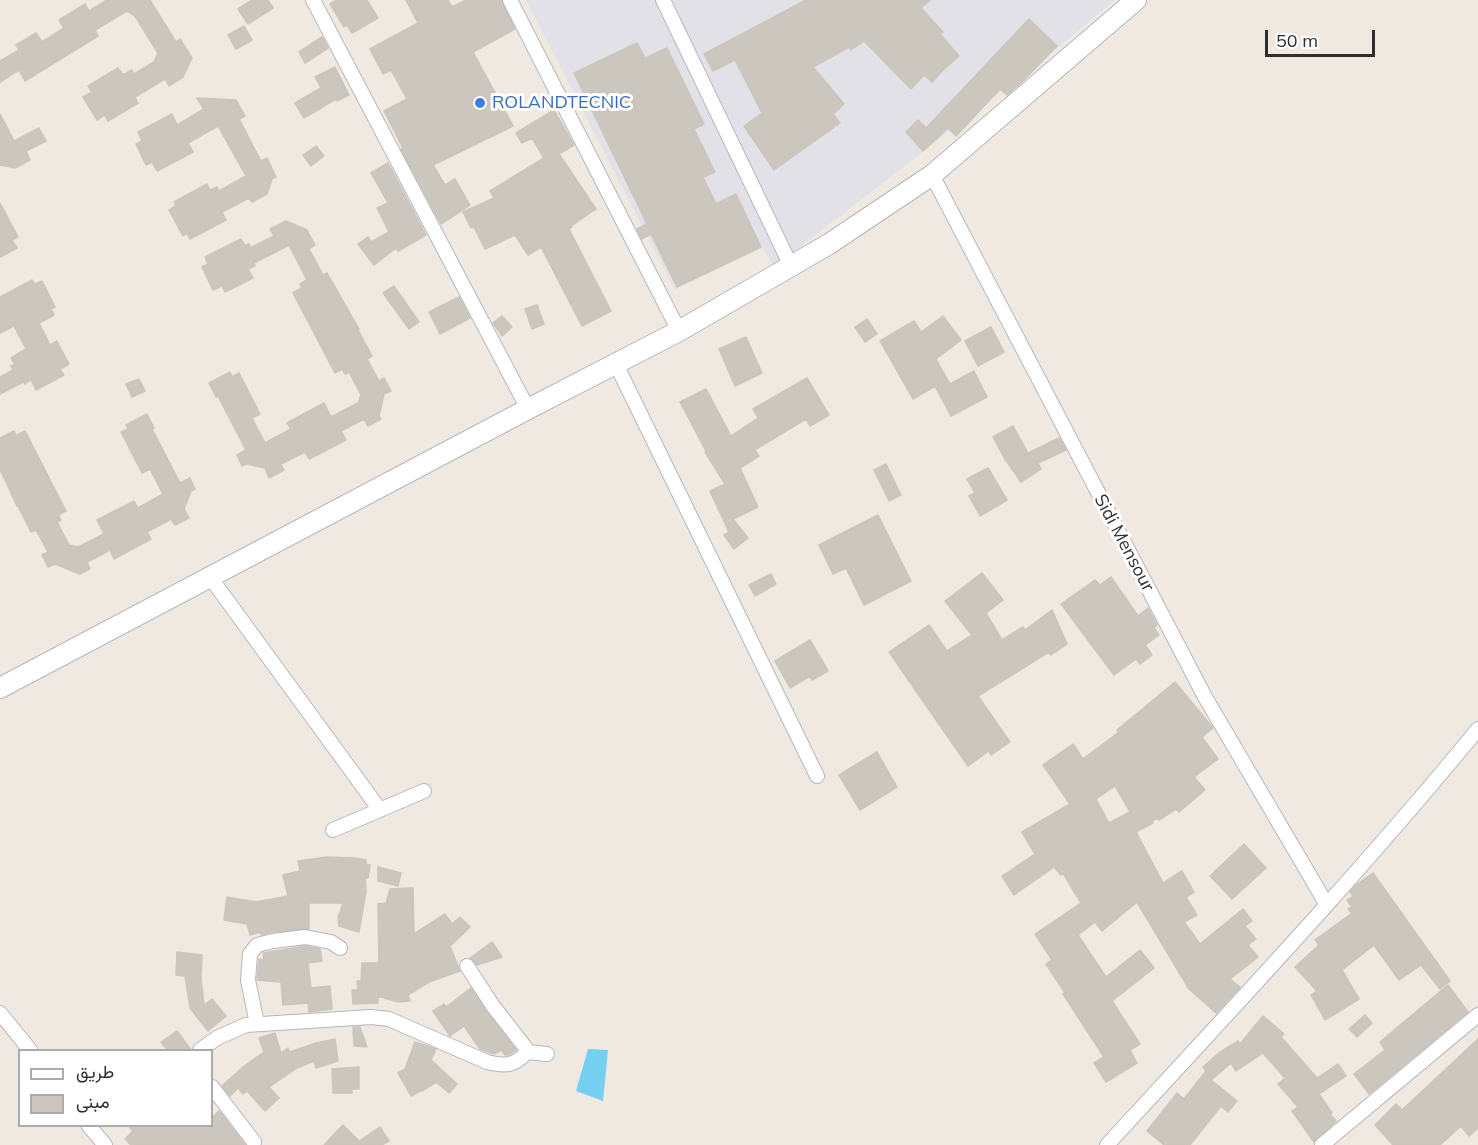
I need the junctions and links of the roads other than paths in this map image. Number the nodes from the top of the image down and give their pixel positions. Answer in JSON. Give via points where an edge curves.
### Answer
{"nodes":[{"id":1,"x":313,"y":0,"type":"edge"},
{"id":2,"x":510,"y":0,"type":"edge"},
{"id":3,"x":663,"y":0,"type":"edge"},
{"id":4,"x":1136,"y":0,"type":"edge"},
{"id":5,"x":932,"y":175,"type":"junction"},
{"id":6,"x":791,"y":266,"type":"junction"},
{"id":7,"x":679,"y":331,"type":"junction"},
{"id":8,"x":616,"y":364,"type":"junction"},
{"id":9,"x":528,"y":410,"type":"junction"},
{"id":10,"x":210,"y":577,"type":"junction"},
{"id":11,"x":0,"y":688,"type":"edge"},
{"id":12,"x":1478,"y":729,"type":"edge"},
{"id":13,"x":817,"y":776,"type":"dead end"},
{"id":14,"x":424,"y":791,"type":"dead end"},
{"id":15,"x":380,"y":810,"type":"junction"},
{"id":16,"x":333,"y":830,"type":"dead end"},
{"id":17,"x":1326,"y":905,"type":"junction"},
{"id":18,"x":340,"y":948,"type":"dead end"},
{"id":19,"x":467,"y":966,"type":"dead end"},
{"id":20,"x":0,"y":1013,"type":"edge"},
{"id":21,"x":1478,"y":1015,"type":"edge"},
{"id":22,"x":257,"y":1024,"type":"junction"},
{"id":23,"x":29,"y":1049,"type":"edge"},
{"id":24,"x":201,"y":1049,"type":"edge"},
{"id":25,"x":527,"y":1052,"type":"junction"},
{"id":26,"x":547,"y":1054,"type":"dead end"},
{"id":27,"x":213,"y":1088,"type":"edge"},
{"id":28,"x":254,"y":1142,"type":"dead end"},
{"id":29,"x":1107,"y":1145,"type":"edge"},
{"id":30,"x":1322,"y":1145,"type":"edge"}],
"edges":[{"from":1,"to":9,"type":"street"},
{"from":2,"to":7,"type":"street"},
{"from":3,"to":6,"type":"street"},
{"from":4,"to":5,"type":"main road"},
{"from":5,"to":6,"type":"main road"},
{"from":5,"to":17,"type":"street","name":"Sidi Mensour","via":[[1205,697]]},
{"from":6,"to":7,"type":"main road"},
{"from":7,"to":8,"type":"main road"},
{"from":8,"to":9,"type":"main road"},
{"from":8,"to":13,"type":"street"},
{"from":9,"to":10,"type":"main road"},
{"from":10,"to":11,"type":"main road"},
{"from":10,"to":15,"type":"street"},
{"from":12,"to":17,"type":"street"},
{"from":14,"to":15,"type":"street"},
{"from":15,"to":16,"type":"street"},
{"from":17,"to":29,"type":"street"},
{"from":18,"to":22,"type":"street","via":[[331,942],[305,937],[256,945],[250,954],[248,980]]},
{"from":19,"to":25,"type":"street"},
{"from":20,"to":23,"type":"street"},
{"from":21,"to":30,"type":"street"},
{"from":22,"to":24,"type":"street","via":[[217,1038]]},
{"from":22,"to":25,"type":"street","via":[[371,1017],[389,1019],[500,1065],[509,1065]]},
{"from":25,"to":26,"type":"street"},
{"from":27,"to":28,"type":"street"}]}
